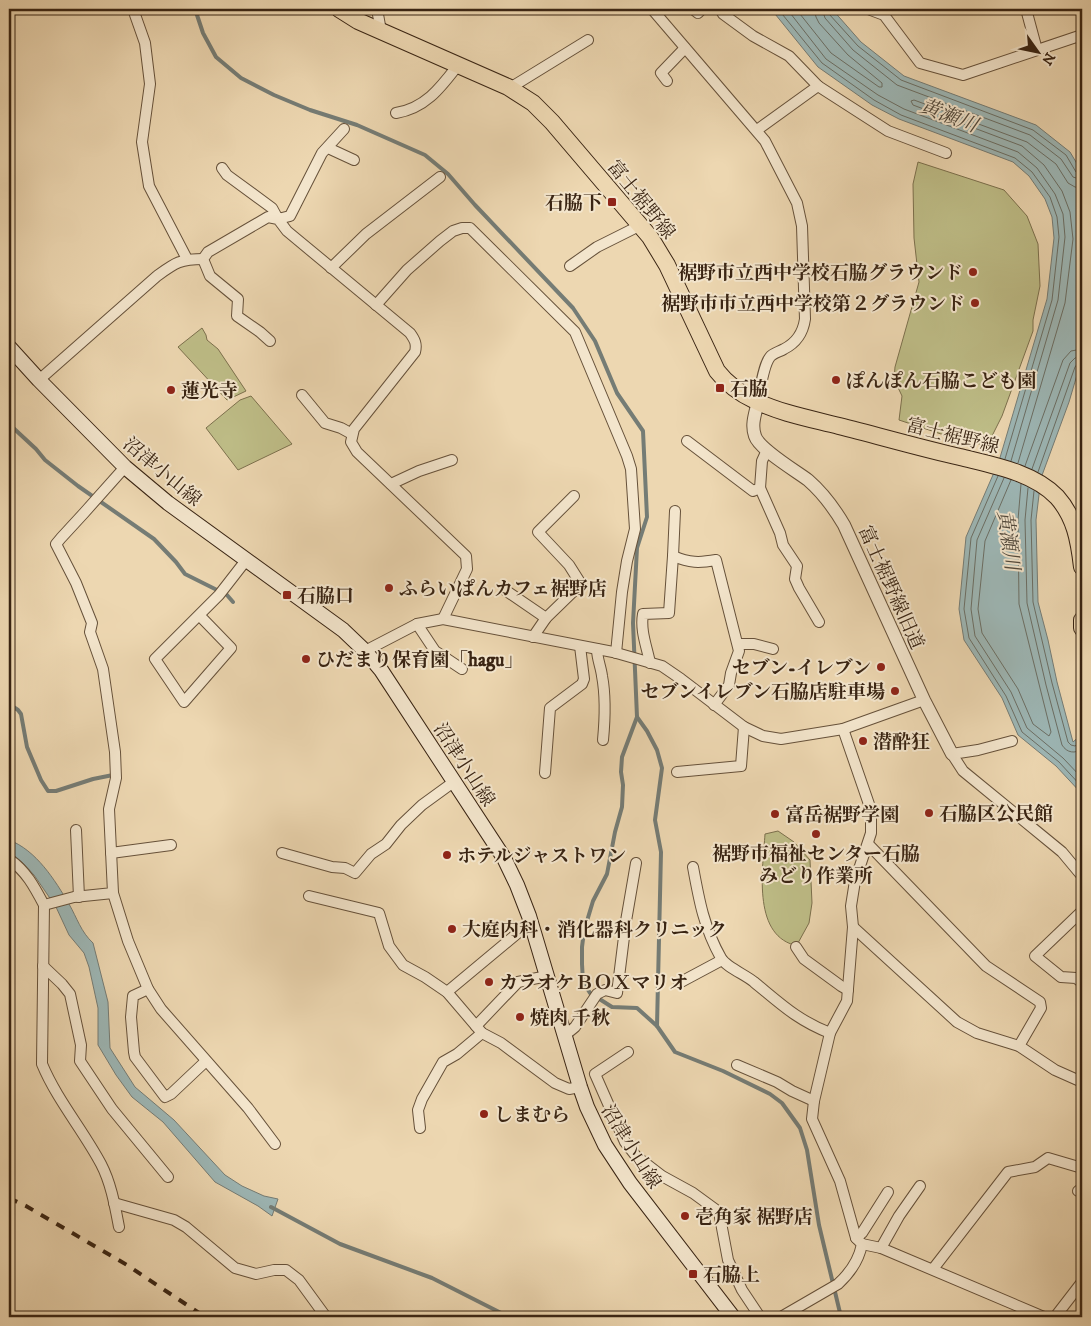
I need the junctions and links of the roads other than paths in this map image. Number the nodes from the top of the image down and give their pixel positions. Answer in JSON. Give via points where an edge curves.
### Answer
{"nodes":[{"id":1,"x":133,"y":9,"type":"edge"},
{"id":2,"x":339,"y":9,"type":"edge"},
{"id":3,"x":377,"y":9,"type":"edge"},
{"id":4,"x":652,"y":9,"type":"edge"},
{"id":5,"x":693,"y":9,"type":"edge"},
{"id":6,"x":702,"y":9,"type":"edge"},
{"id":7,"x":720,"y":9,"type":"edge"},
{"id":8,"x":868,"y":9,"type":"edge"},
{"id":9,"x":1026,"y":9,"type":"edge"},
{"id":10,"x":382,"y":31,"type":"junction"},
{"id":11,"x":1082,"y":35,"type":"edge"},
{"id":12,"x":588,"y":40,"type":"dead end"},
{"id":13,"x":685,"y":48,"type":"junction"},
{"id":14,"x":1037,"y":50,"type":"junction"},
{"id":15,"x":458,"y":65,"type":"junction"},
{"id":16,"x":667,"y":81,"type":"dead end"},
{"id":17,"x":818,"y":86,"type":"junction"},
{"id":18,"x":510,"y":88,"type":"junction"},
{"id":19,"x":396,"y":112,"type":"dead end"},
{"id":20,"x":344,"y":129,"type":"dead end"},
{"id":21,"x":757,"y":130,"type":"junction"},
{"id":22,"x":328,"y":148,"type":"junction"},
{"id":23,"x":946,"y":153,"type":"dead end"},
{"id":24,"x":354,"y":160,"type":"dead end"},
{"id":25,"x":222,"y":168,"type":"dead end"},
{"id":26,"x":440,"y":177,"type":"dead end"},
{"id":27,"x":278,"y":219,"type":"junction"},
{"id":28,"x":640,"y":225,"type":"junction"},
{"id":29,"x":187,"y":259,"type":"junction"},
{"id":30,"x":203,"y":259,"type":"junction"},
{"id":31,"x":570,"y":266,"type":"dead end"},
{"id":32,"x":331,"y":268,"type":"junction"},
{"id":33,"x":376,"y":305,"type":"junction"},
{"id":34,"x":270,"y":341,"type":"dead end"},
{"id":35,"x":9,"y":347,"type":"edge"},
{"id":36,"x":39,"y":380,"type":"junction"},
{"id":37,"x":302,"y":395,"type":"dead end"},
{"id":38,"x":758,"y":402,"type":"junction"},
{"id":39,"x":352,"y":434,"type":"junction"},
{"id":40,"x":687,"y":441,"type":"dead end"},
{"id":41,"x":767,"y":450,"type":"junction"},
{"id":42,"x":452,"y":460,"type":"dead end"},
{"id":43,"x":125,"y":467,"type":"junction"},
{"id":44,"x":391,"y":484,"type":"junction"},
{"id":45,"x":760,"y":488,"type":"junction"},
{"id":46,"x":574,"y":496,"type":"dead end"},
{"id":47,"x":675,"y":512,"type":"dead end"},
{"id":48,"x":674,"y":556,"type":"junction"},
{"id":49,"x":247,"y":559,"type":"junction"},
{"id":50,"x":1082,"y":567,"type":"edge"},
{"id":51,"x":505,"y":590,"type":"dead end"},
{"id":52,"x":200,"y":616,"type":"junction"},
{"id":53,"x":546,"y":618,"type":"junction"},
{"id":54,"x":443,"y":619,"type":"junction"},
{"id":55,"x":1082,"y":620,"type":"edge"},
{"id":56,"x":819,"y":622,"type":"dead end"},
{"id":57,"x":417,"y":624,"type":"junction"},
{"id":58,"x":1082,"y":628,"type":"edge"},
{"id":59,"x":533,"y":637,"type":"junction"},
{"id":60,"x":738,"y":644,"type":"junction"},
{"id":61,"x":580,"y":646,"type":"junction"},
{"id":62,"x":597,"y":649,"type":"junction"},
{"id":63,"x":773,"y":649,"type":"dead end"},
{"id":64,"x":365,"y":651,"type":"junction"},
{"id":65,"x":616,"y":653,"type":"junction"},
{"id":66,"x":647,"y":662,"type":"junction"},
{"id":67,"x":462,"y":669,"type":"dead end"},
{"id":68,"x":924,"y":700,"type":"junction"},
{"id":69,"x":714,"y":705,"type":"junction"},
{"id":70,"x":744,"y":727,"type":"junction"},
{"id":71,"x":843,"y":729,"type":"junction"},
{"id":72,"x":603,"y":740,"type":"dead end"},
{"id":73,"x":1012,"y":741,"type":"dead end"},
{"id":74,"x":952,"y":754,"type":"junction"},
{"id":75,"x":677,"y":772,"type":"dead end"},
{"id":76,"x":545,"y":773,"type":"dead end"},
{"id":77,"x":455,"y":781,"type":"junction"},
{"id":78,"x":76,"y":830,"type":"dead end"},
{"id":79,"x":868,"y":844,"type":"junction"},
{"id":80,"x":171,"y":845,"type":"dead end"},
{"id":81,"x":111,"y":852,"type":"junction"},
{"id":82,"x":282,"y":853,"type":"dead end"},
{"id":83,"x":9,"y":858,"type":"edge"},
{"id":84,"x":636,"y":863,"type":"dead end"},
{"id":85,"x":693,"y":867,"type":"dead end"},
{"id":86,"x":1082,"y":876,"type":"edge"},
{"id":87,"x":113,"y":892,"type":"junction"},
{"id":88,"x":309,"y":896,"type":"dead end"},
{"id":89,"x":77,"y":897,"type":"junction"},
{"id":90,"x":44,"y":905,"type":"junction"},
{"id":91,"x":1082,"y":911,"type":"edge"},
{"id":92,"x":531,"y":922,"type":"junction"},
{"id":93,"x":853,"y":926,"type":"junction"},
{"id":94,"x":796,"y":947,"type":"dead end"},
{"id":95,"x":722,"y":960,"type":"junction"},
{"id":96,"x":43,"y":966,"type":"junction"},
{"id":97,"x":547,"y":976,"type":"junction"},
{"id":98,"x":679,"y":983,"type":"dead end"},
{"id":99,"x":1082,"y":983,"type":"edge"},
{"id":100,"x":148,"y":988,"type":"junction"},
{"id":101,"x":848,"y":990,"type":"junction"},
{"id":102,"x":447,"y":992,"type":"junction"},
{"id":103,"x":479,"y":1029,"type":"junction"},
{"id":104,"x":830,"y":1033,"type":"junction"},
{"id":105,"x":564,"y":1036,"type":"junction"},
{"id":106,"x":1019,"y":1046,"type":"junction"},
{"id":107,"x":628,"y":1052,"type":"dead end"},
{"id":108,"x":206,"y":1061,"type":"junction"},
{"id":109,"x":737,"y":1065,"type":"dead end"},
{"id":110,"x":1082,"y":1082,"type":"edge"},
{"id":111,"x":580,"y":1087,"type":"junction"},
{"id":112,"x":814,"y":1101,"type":"junction"},
{"id":113,"x":420,"y":1128,"type":"dead end"},
{"id":114,"x":275,"y":1144,"type":"dead end"},
{"id":115,"x":1082,"y":1168,"type":"edge"},
{"id":116,"x":168,"y":1177,"type":"dead end"},
{"id":117,"x":920,"y":1186,"type":"dead end"},
{"id":118,"x":888,"y":1192,"type":"dead end"},
{"id":119,"x":114,"y":1203,"type":"junction"},
{"id":120,"x":119,"y":1227,"type":"dead end"},
{"id":121,"x":859,"y":1241,"type":"junction"},
{"id":122,"x":881,"y":1248,"type":"junction"},
{"id":123,"x":933,"y":1269,"type":"junction"},
{"id":124,"x":1082,"y":1282,"type":"edge"},
{"id":125,"x":326,"y":1317,"type":"edge"},
{"id":126,"x":733,"y":1317,"type":"edge"},
{"id":127,"x":760,"y":1317,"type":"edge"},
{"id":128,"x":781,"y":1317,"type":"edge"},
{"id":129,"x":1044,"y":1317,"type":"edge"},
{"id":130,"x":1055,"y":1317,"type":"edge"}],
"edges":[{"from":1,"to":29,"type":"street","via":[[145,43],[150,84],[142,142],[149,186]]},
{"from":2,"to":10,"type":"main road","name":"富士裾野線"},
{"from":3,"to":10,"type":"street"},
{"from":4,"to":13,"type":"street"},
{"from":5,"to":6,"type":"street","via":[[698,13]]},
{"from":7,"to":17,"type":"street","via":[[753,36],[789,56]]},
{"from":8,"to":14,"type":"street","via":[[884,15],[920,63],[963,76]]},
{"from":9,"to":14,"type":"street"},
{"from":10,"to":15,"type":"main road","name":"富士裾野線"},
{"from":11,"to":14,"type":"street"},
{"from":12,"to":18,"type":"street"},
{"from":13,"to":16,"type":"street","via":[[660,74]]},
{"from":13,"to":21,"type":"street"},
{"from":15,"to":18,"type":"main road","name":"富士裾野線"},
{"from":15,"to":19,"type":"street","via":[[417,107]]},
{"from":17,"to":21,"type":"street"},
{"from":17,"to":23,"type":"street","via":[[888,131]]},
{"from":18,"to":28,"type":"main road","name":"富士裾野線","via":[[552,122]]},
{"from":20,"to":22,"type":"street"},
{"from":21,"to":38,"type":"street","via":[[797,203],[802,226],[805,319],[800,335],[767,362]]},
{"from":22,"to":24,"type":"street"},
{"from":22,"to":27,"type":"street","via":[[322,153],[290,216]]},
{"from":25,"to":27,"type":"street","via":[[272,208]]},
{"from":26,"to":32,"type":"street","via":[[366,234]]},
{"from":27,"to":30,"type":"street","via":[[268,217],[208,252]]},
{"from":27,"to":32,"type":"street","via":[[287,231]]},
{"from":28,"to":31,"type":"street","via":[[597,247]]},
{"from":28,"to":38,"type":"main road","name":"富士裾野線","via":[[667,265],[717,371],[742,394]]},
{"from":29,"to":30,"type":"street"},
{"from":29,"to":36,"type":"street","via":[[157,276]]},
{"from":30,"to":34,"type":"street","via":[[210,276],[238,299],[237,316]]},
{"from":32,"to":33,"type":"street"},
{"from":33,"to":39,"type":"street","via":[[415,339],[415,352]]},
{"from":33,"to":65,"type":"street","via":[[407,270],[440,241],[453,231],[470,228],[575,332],[631,469],[635,529],[624,576]]},
{"from":35,"to":36,"type":"main road","name":"沼津小山線"},
{"from":36,"to":43,"type":"main road","name":"沼津小山線"},
{"from":37,"to":39,"type":"street","via":[[326,423]]},
{"from":38,"to":41,"type":"street","name":"富士裾野線旧道","via":[[752,426],[755,439]]},
{"from":38,"to":50,"type":"main road","name":"富士裾野線","via":[[803,417],[985,463],[1041,484],[1072,518]]},
{"from":39,"to":44,"type":"street","via":[[351,442],[357,452]]},
{"from":40,"to":45,"type":"street","via":[[753,490]]},
{"from":41,"to":45,"type":"street","via":[[762,461]]},
{"from":41,"to":68,"type":"street","name":"富士裾野線旧道","via":[[808,481],[835,510]]},
{"from":42,"to":44,"type":"street"},
{"from":43,"to":49,"type":"main road","name":"沼津小山線","via":[[168,503]]},
{"from":43,"to":81,"type":"street","via":[[56,544],[92,623],[90,632],[103,669],[115,752],[116,778],[109,809]]},
{"from":44,"to":54,"type":"street","via":[[466,556],[467,569]]},
{"from":45,"to":56,"type":"street","via":[[783,545],[797,566],[798,588]]},
{"from":46,"to":53,"type":"street","via":[[538,532],[569,565],[581,584]]},
{"from":47,"to":48,"type":"street"},
{"from":48,"to":60,"type":"street","via":[[700,563],[716,560]]},
{"from":48,"to":66,"type":"street","via":[[669,613],[643,614]]},
{"from":49,"to":52,"type":"street"},
{"from":49,"to":64,"type":"main road","name":"沼津小山線"},
{"from":51,"to":53,"type":"street"},
{"from":52,"to":52,"type":"street","via":[[155,659],[184,702],[231,648]]},
{"from":53,"to":59,"type":"street"},
{"from":54,"to":57,"type":"street"},
{"from":54,"to":59,"type":"street"},
{"from":55,"to":58,"type":"main road"},
{"from":57,"to":64,"type":"street"},
{"from":57,"to":67,"type":"street","via":[[435,651]]},
{"from":59,"to":61,"type":"street"},
{"from":60,"to":63,"type":"street"},
{"from":60,"to":69,"type":"street","via":[[729,685]]},
{"from":61,"to":62,"type":"street"},
{"from":61,"to":76,"type":"street","via":[[582,684],[550,708]]},
{"from":62,"to":65,"type":"street"},
{"from":62,"to":72,"type":"street","via":[[605,715]]},
{"from":64,"to":77,"type":"main road","name":"沼津小山線"},
{"from":65,"to":66,"type":"street"},
{"from":66,"to":69,"type":"street","via":[[662,666]]},
{"from":68,"to":71,"type":"street"},
{"from":68,"to":74,"type":"street","name":"富士裾野線旧道"},
{"from":69,"to":70,"type":"street"},
{"from":70,"to":71,"type":"street","via":[[763,736],[781,739]]},
{"from":70,"to":75,"type":"street","via":[[741,766]]},
{"from":71,"to":79,"type":"street","via":[[871,810]]},
{"from":73,"to":74,"type":"street"},
{"from":74,"to":86,"type":"street","via":[[963,771],[1062,852]]},
{"from":77,"to":82,"type":"street","via":[[422,805],[355,873]]},
{"from":77,"to":92,"type":"main road","name":"沼津小山線","via":[[504,858]]},
{"from":78,"to":89,"type":"street"},
{"from":79,"to":93,"type":"street","via":[[855,881],[851,906]]},
{"from":79,"to":106,"type":"street","via":[[986,966],[1040,1002],[1041,1008]]},
{"from":80,"to":81,"type":"street"},
{"from":81,"to":87,"type":"street"},
{"from":83,"to":90,"type":"street","via":[[32,881]]},
{"from":84,"to":105,"type":"street","via":[[617,993],[605,990],[594,998],[575,1027]]},
{"from":85,"to":95,"type":"street","via":[[702,915]]},
{"from":87,"to":89,"type":"street"},
{"from":87,"to":100,"type":"street","via":[[128,941]]},
{"from":88,"to":102,"type":"street","via":[[379,913],[389,946],[403,965]]},
{"from":89,"to":90,"type":"street"},
{"from":90,"to":96,"type":"street"},
{"from":91,"to":99,"type":"street","via":[[1035,956],[1061,977],[1076,978]]},
{"from":92,"to":97,"type":"main road","name":"沼津小山線"},
{"from":92,"to":102,"type":"street"},
{"from":93,"to":101,"type":"street"},
{"from":93,"to":106,"type":"street","via":[[957,1022],[977,1033]]},
{"from":94,"to":101,"type":"street","via":[[804,959]]},
{"from":95,"to":98,"type":"street"},
{"from":95,"to":104,"type":"street","via":[[810,1025]]},
{"from":96,"to":116,"type":"street","via":[[70,994],[81,1045],[80,1061],[112,1109]]},
{"from":96,"to":119,"type":"street","via":[[42,1064],[51,1086],[102,1166]]},
{"from":97,"to":103,"type":"street","via":[[518,982]]},
{"from":97,"to":105,"type":"main road","name":"沼津小山線"},
{"from":100,"to":108,"type":"street","via":[[161,1009]]},
{"from":100,"to":108,"type":"street","via":[[133,996],[134,1052],[165,1097]]},
{"from":101,"to":104,"type":"street"},
{"from":102,"to":103,"type":"street"},
{"from":103,"to":111,"type":"street","via":[[555,1083],[568,1089]]},
{"from":103,"to":113,"type":"street","via":[[457,1054],[443,1062],[422,1098],[418,1110]]},
{"from":104,"to":112,"type":"street"},
{"from":105,"to":111,"type":"main road","name":"沼津小山線"},
{"from":106,"to":110,"type":"street","via":[[1055,1070]]},
{"from":107,"to":127,"type":"street","via":[[595,1074],[625,1142],[636,1156],[662,1176],[719,1212],[728,1260]]},
{"from":108,"to":114,"type":"street"},
{"from":109,"to":112,"type":"street"},
{"from":111,"to":126,"type":"main road","name":"沼津小山線","via":[[595,1125],[618,1165]]},
{"from":112,"to":121,"type":"street","via":[[812,1119],[840,1181]]},
{"from":115,"to":123,"type":"street","via":[[1048,1158],[1035,1167],[1008,1172]]},
{"from":117,"to":122,"type":"street"},
{"from":118,"to":121,"type":"street"},
{"from":119,"to":120,"type":"street"},
{"from":119,"to":125,"type":"street","via":[[174,1220],[234,1268],[256,1274],[286,1270],[299,1280]]},
{"from":121,"to":122,"type":"street"},
{"from":121,"to":128,"type":"street","via":[[860,1253],[846,1277]]},
{"from":122,"to":123,"type":"street"},
{"from":123,"to":129,"type":"street"},
{"from":124,"to":130,"type":"street"}]}
